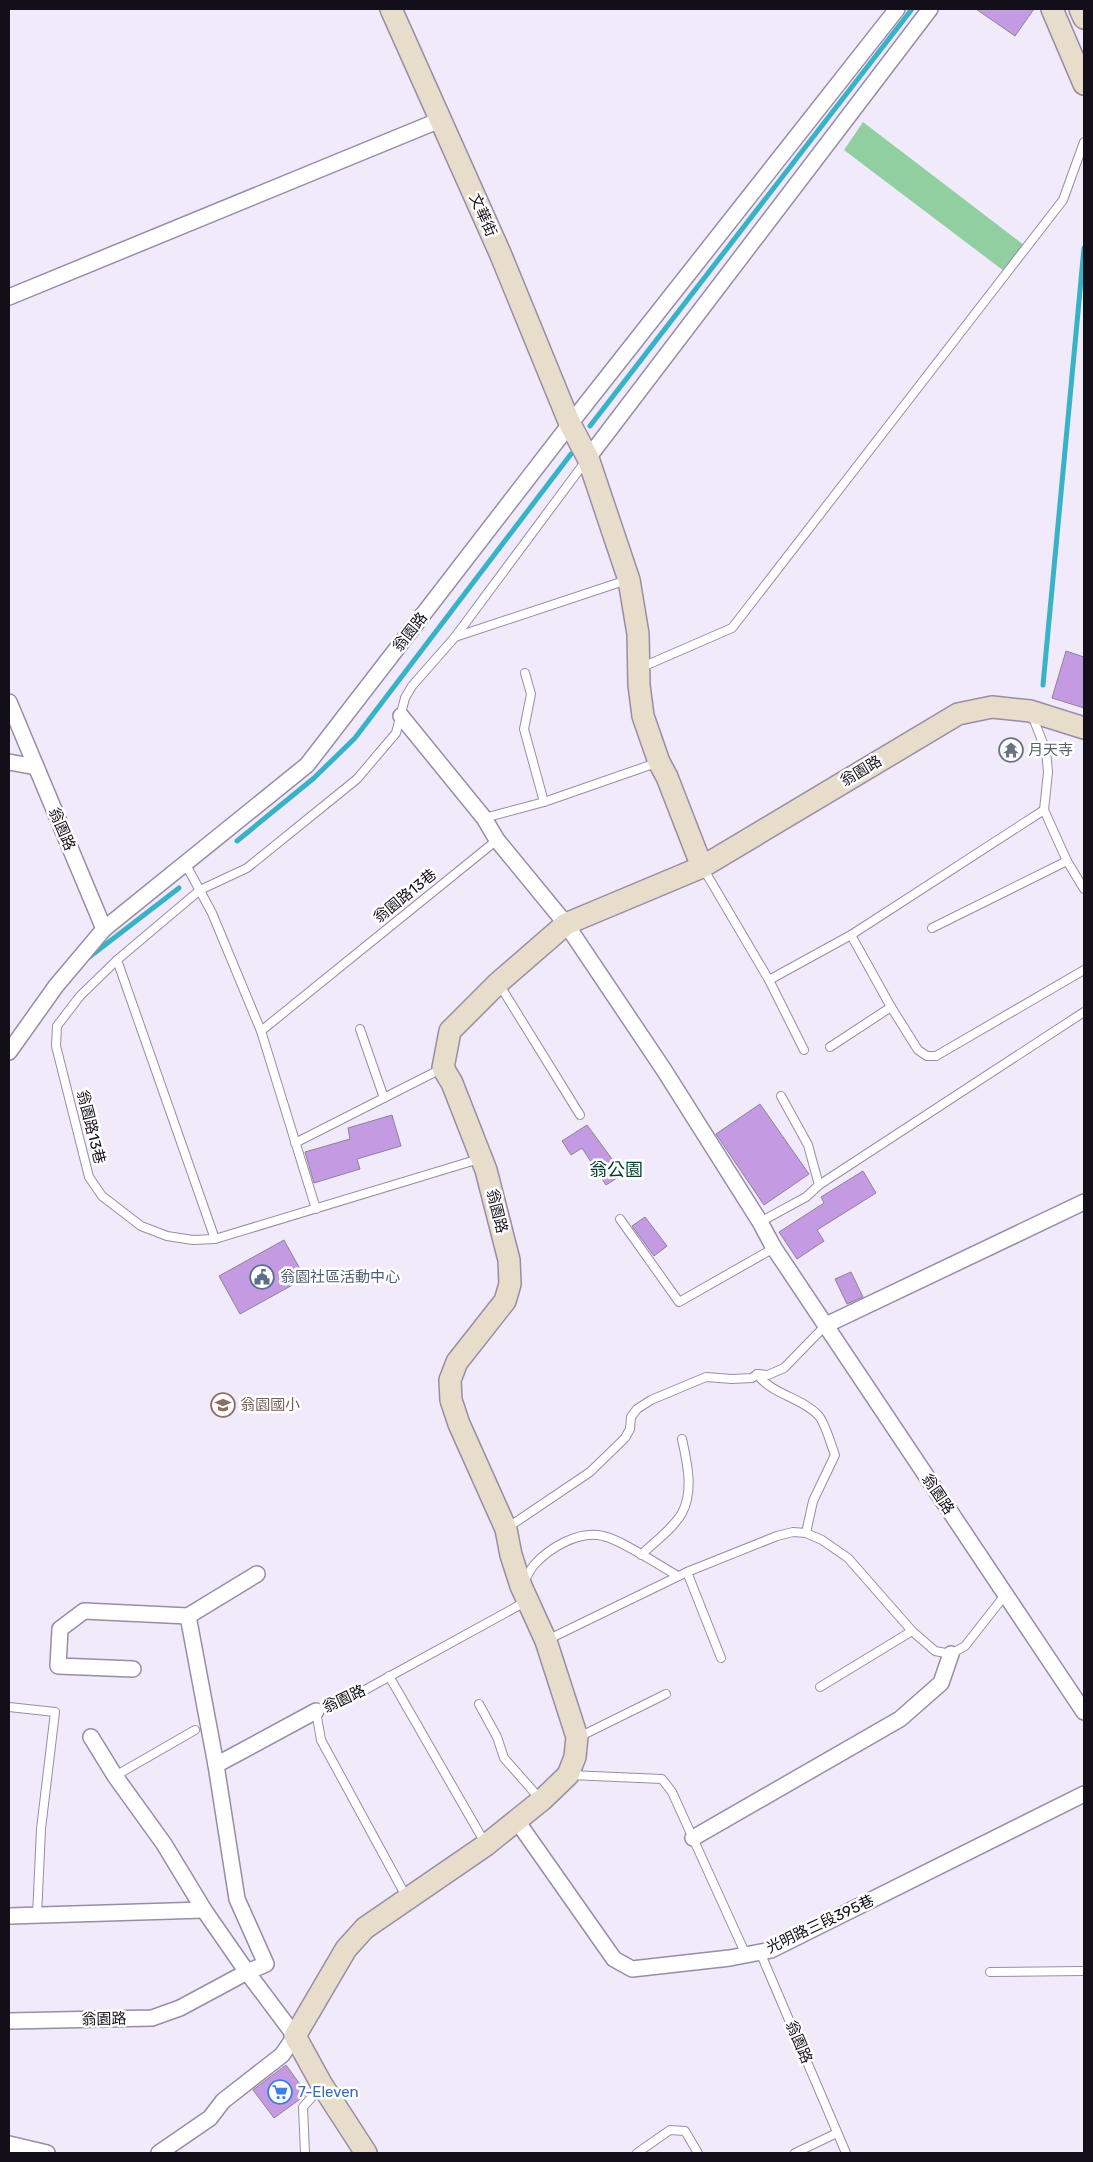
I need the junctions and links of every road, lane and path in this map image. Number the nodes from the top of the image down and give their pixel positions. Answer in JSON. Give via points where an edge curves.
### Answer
{"nodes":[{"id":1,"x":390,"y":9,"type":"edge"},
{"id":2,"x":897,"y":9,"type":"edge"},
{"id":3,"x":930,"y":9,"type":"edge"},
{"id":4,"x":1052,"y":9,"type":"edge"},
{"id":5,"x":1080,"y":9,"type":"edge"},
{"id":6,"x":1084,"y":18,"type":"edge"},
{"id":7,"x":1084,"y":84,"type":"edge"},
{"id":8,"x":440,"y":120,"type":"junction"},
{"id":9,"x":1084,"y":142,"type":"edge"},
{"id":10,"x":9,"y":297,"type":"edge"},
{"id":11,"x":570,"y":424,"type":"junction"},
{"id":12,"x":588,"y":458,"type":"junction"},
{"id":13,"x":629,"y":580,"type":"junction"},
{"id":14,"x":455,"y":637,"type":"junction"},
{"id":15,"x":638,"y":669,"type":"junction"},
{"id":16,"x":525,"y":673,"type":"dead end"},
{"id":17,"x":9,"y":702,"type":"edge"},
{"id":18,"x":1030,"y":711,"type":"junction"},
{"id":19,"x":401,"y":716,"type":"junction"},
{"id":20,"x":1084,"y":728,"type":"edge"},
{"id":21,"x":9,"y":762,"type":"edge"},
{"id":22,"x":659,"y":762,"type":"junction"},
{"id":23,"x":36,"y":767,"type":"junction"},
{"id":24,"x":544,"y":802,"type":"junction"},
{"id":25,"x":1044,"y":810,"type":"junction"},
{"id":26,"x":484,"y":818,"type":"junction"},
{"id":27,"x":497,"y":840,"type":"junction"},
{"id":28,"x":1067,"y":861,"type":"junction"},
{"id":29,"x":185,"y":863,"type":"junction"},
{"id":30,"x":702,"y":867,"type":"junction"},
{"id":31,"x":1084,"y":889,"type":"edge"},
{"id":32,"x":200,"y":890,"type":"junction"},
{"id":33,"x":566,"y":924,"type":"junction"},
{"id":34,"x":932,"y":928,"type":"dead end"},
{"id":35,"x":104,"y":929,"type":"junction"},
{"id":36,"x":851,"y":935,"type":"junction"},
{"id":37,"x":117,"y":960,"type":"junction"},
{"id":38,"x":1084,"y":970,"type":"edge"},
{"id":39,"x":769,"y":980,"type":"junction"},
{"id":40,"x":498,"y":983,"type":"junction"},
{"id":41,"x":891,"y":1007,"type":"junction"},
{"id":42,"x":1084,"y":1012,"type":"edge"},
{"id":43,"x":360,"y":1029,"type":"dead end"},
{"id":44,"x":261,"y":1031,"type":"junction"},
{"id":45,"x":830,"y":1048,"type":"dead end"},
{"id":46,"x":804,"y":1050,"type":"dead end"},
{"id":47,"x":9,"y":1052,"type":"edge"},
{"id":48,"x":443,"y":1068,"type":"junction"},
{"id":49,"x":781,"y":1096,"type":"dead end"},
{"id":50,"x":384,"y":1098,"type":"junction"},
{"id":51,"x":580,"y":1115,"type":"dead end"},
{"id":52,"x":295,"y":1143,"type":"junction"},
{"id":53,"x":481,"y":1158,"type":"junction"},
{"id":54,"x":819,"y":1185,"type":"junction"},
{"id":55,"x":1084,"y":1202,"type":"edge"},
{"id":56,"x":316,"y":1209,"type":"junction"},
{"id":57,"x":620,"y":1219,"type":"dead end"},
{"id":58,"x":760,"y":1222,"type":"junction"},
{"id":59,"x":215,"y":1239,"type":"junction"},
{"id":60,"x":774,"y":1248,"type":"junction"},
{"id":61,"x":826,"y":1325,"type":"junction"},
{"id":62,"x":757,"y":1374,"type":"junction"},
{"id":63,"x":682,"y":1439,"type":"dead end"},
{"id":64,"x":506,"y":1529,"type":"junction"},
{"id":65,"x":806,"y":1533,"type":"junction"},
{"id":66,"x":641,"y":1555,"type":"junction"},
{"id":67,"x":687,"y":1572,"type":"junction"},
{"id":68,"x":257,"y":1574,"type":"dead end"},
{"id":69,"x":678,"y":1576,"type":"junction"},
{"id":70,"x":525,"y":1593,"type":"junction"},
{"id":71,"x":1005,"y":1596,"type":"junction"},
{"id":72,"x":188,"y":1616,"type":"junction"},
{"id":73,"x":912,"y":1630,"type":"junction"},
{"id":74,"x":546,"y":1641,"type":"junction"},
{"id":75,"x":951,"y":1654,"type":"junction"},
{"id":76,"x":720,"y":1658,"type":"dead end"},
{"id":77,"x":133,"y":1669,"type":"dead end"},
{"id":78,"x":389,"y":1676,"type":"junction"},
{"id":79,"x":820,"y":1687,"type":"dead end"},
{"id":80,"x":666,"y":1694,"type":"dead end"},
{"id":81,"x":479,"y":1704,"type":"dead end"},
{"id":82,"x":9,"y":1707,"type":"edge"},
{"id":83,"x":316,"y":1711,"type":"junction"},
{"id":84,"x":1084,"y":1712,"type":"edge"},
{"id":85,"x":195,"y":1730,"type":"dead end"},
{"id":86,"x":92,"y":1737,"type":"dead end"},
{"id":87,"x":577,"y":1738,"type":"junction"},
{"id":88,"x":216,"y":1765,"type":"junction"},
{"id":89,"x":568,"y":1775,"type":"junction"},
{"id":90,"x":115,"y":1776,"type":"junction"},
{"id":91,"x":1084,"y":1794,"type":"edge"},
{"id":92,"x":542,"y":1800,"type":"junction"},
{"id":93,"x":517,"y":1821,"type":"junction"},
{"id":94,"x":693,"y":1838,"type":"junction"},
{"id":95,"x":486,"y":1845,"type":"junction"},
{"id":96,"x":407,"y":1898,"type":"junction"},
{"id":97,"x":204,"y":1910,"type":"junction"},
{"id":98,"x":9,"y":1916,"type":"edge"},
{"id":99,"x":37,"y":1916,"type":"junction"},
{"id":100,"x":753,"y":1954,"type":"junction"},
{"id":101,"x":1084,"y":1971,"type":"edge"},
{"id":102,"x":247,"y":1972,"type":"junction"},
{"id":103,"x":990,"y":1972,"type":"dead end"},
{"id":104,"x":9,"y":2021,"type":"edge"},
{"id":105,"x":295,"y":2036,"type":"junction"},
{"id":106,"x":322,"y":2085,"type":"junction"},
{"id":107,"x":837,"y":2133,"type":"junction"},
{"id":108,"x":9,"y":2144,"type":"edge"},
{"id":109,"x":47,"y":2153,"type":"edge"},
{"id":110,"x":159,"y":2153,"type":"edge"},
{"id":111,"x":305,"y":2153,"type":"edge"},
{"id":112,"x":366,"y":2153,"type":"edge"},
{"id":113,"x":637,"y":2153,"type":"edge"},
{"id":114,"x":698,"y":2153,"type":"edge"},
{"id":115,"x":795,"y":2153,"type":"edge"},
{"id":116,"x":846,"y":2153,"type":"edge"}],
"edges":[{"from":1,"to":8,"type":"street","name":"文華街"},
{"from":2,"to":11,"type":"street","name":"翁園路"},
{"from":3,"to":12,"type":"street"},
{"from":4,"to":7,"type":"street"},
{"from":5,"to":6,"type":"street"},
{"from":8,"to":10,"type":"street"},
{"from":8,"to":11,"type":"street","name":"文華街","via":[[500,253]]},
{"from":9,"to":15,"type":"lane","via":[[1063,200],[732,628]]},
{"from":11,"to":12,"type":"street"},
{"from":11,"to":29,"type":"street","name":"翁園路","via":[[307,765]]},
{"from":12,"to":13,"type":"street"},
{"from":12,"to":14,"type":"lane","name":"翁園路13巷"},
{"from":13,"to":14,"type":"lane"},
{"from":13,"to":15,"type":"street","via":[[638,634]]},
{"from":14,"to":19,"type":"lane","name":"翁園路13巷","via":[[412,686]]},
{"from":15,"to":22,"type":"street","via":[[643,716]]},
{"from":16,"to":24,"type":"lane","via":[[531,694],[524,729]]},
{"from":17,"to":23,"type":"street","name":"翁園路"},
{"from":18,"to":20,"type":"street","name":"翁園路"},
{"from":18,"to":25,"type":"lane","via":[[1046,751],[1048,772]]},
{"from":18,"to":30,"type":"street","name":"翁園路","via":[[992,707],[958,714]]},
{"from":19,"to":26,"type":"street","name":"翁園路"},
{"from":19,"to":32,"type":"lane","name":"翁園路13巷","via":[[396,733],[357,779],[248,868]]},
{"from":21,"to":23,"type":"street"},
{"from":22,"to":24,"type":"lane"},
{"from":22,"to":30,"type":"street"},
{"from":23,"to":35,"type":"street","name":"翁園路"},
{"from":24,"to":26,"type":"lane"},
{"from":25,"to":28,"type":"lane"},
{"from":25,"to":36,"type":"lane"},
{"from":26,"to":27,"type":"street","name":"翁園路"},
{"from":27,"to":33,"type":"street","name":"翁園路"},
{"from":27,"to":44,"type":"lane","name":"翁園路13巷"},
{"from":28,"to":31,"type":"lane"},
{"from":28,"to":34,"type":"lane"},
{"from":29,"to":32,"type":"lane"},
{"from":29,"to":35,"type":"street","name":"翁園路"},
{"from":30,"to":33,"type":"street","name":"翁園路"},
{"from":30,"to":39,"type":"lane"},
{"from":32,"to":37,"type":"lane","name":"翁園路13巷"},
{"from":32,"to":44,"type":"lane"},
{"from":33,"to":40,"type":"street","name":"翁園路"},
{"from":33,"to":58,"type":"street","name":"翁園路"},
{"from":35,"to":47,"type":"street","name":"翁園路","via":[[56,986]]},
{"from":36,"to":39,"type":"lane"},
{"from":36,"to":41,"type":"lane"},
{"from":37,"to":59,"type":"lane"},
{"from":37,"to":59,"type":"lane","name":"翁園路13巷","via":[[80,996],[57,1026],[56,1046],[89,1177],[102,1196],[141,1226],[167,1236]]},
{"from":38,"to":41,"type":"lane","via":[[936,1056],[926,1056],[918,1050]]},
{"from":39,"to":46,"type":"lane"},
{"from":40,"to":48,"type":"street","name":"翁園路","via":[[450,1031]]},
{"from":40,"to":51,"type":"lane"},
{"from":41,"to":45,"type":"lane"},
{"from":42,"to":54,"type":"lane"},
{"from":43,"to":50,"type":"lane"},
{"from":44,"to":52,"type":"lane"},
{"from":48,"to":50,"type":"lane"},
{"from":48,"to":53,"type":"street","name":"翁園路"},
{"from":49,"to":54,"type":"lane","via":[[808,1146]]},
{"from":50,"to":52,"type":"lane"},
{"from":52,"to":56,"type":"lane"},
{"from":53,"to":56,"type":"lane","name":"翁園路13巷"},
{"from":53,"to":64,"type":"street","name":"翁園路","via":[[509,1260],[510,1284],[495,1317],[457,1362],[450,1380],[451,1400]]},
{"from":54,"to":58,"type":"lane","via":[[806,1197]]},
{"from":55,"to":61,"type":"street"},
{"from":56,"to":59,"type":"lane","name":"翁園路13巷"},
{"from":57,"to":60,"type":"lane","via":[[679,1302]]},
{"from":58,"to":60,"type":"street","name":"翁園路"},
{"from":60,"to":61,"type":"street","name":"翁園路"},
{"from":61,"to":62,"type":"lane","via":[[784,1368],[768,1375]]},
{"from":61,"to":71,"type":"street","name":"翁園路"},
{"from":62,"to":64,"type":"lane","via":[[752,1378],[706,1377],[636,1409],[625,1438],[590,1472]]},
{"from":62,"to":65,"type":"lane","via":[[775,1391],[820,1416],[835,1455],[813,1501]]},
{"from":63,"to":66,"type":"lane","via":[[688,1466],[688,1492],[682,1512]]},
{"from":64,"to":70,"type":"street","name":"翁園路","via":[[511,1555]]},
{"from":65,"to":67,"type":"lane","via":[[777,1536]]},
{"from":65,"to":73,"type":"lane","via":[[848,1558]]},
{"from":66,"to":69,"type":"lane"},
{"from":66,"to":70,"type":"lane","via":[[603,1536],[577,1538],[553,1549],[534,1566]]},
{"from":67,"to":69,"type":"lane"},
{"from":67,"to":76,"type":"lane"},
{"from":68,"to":72,"type":"street"},
{"from":69,"to":74,"type":"lane"},
{"from":70,"to":74,"type":"street","name":"翁園路"},
{"from":70,"to":78,"type":"lane","name":"翁園路"},
{"from":71,"to":75,"type":"lane","via":[[965,1646]]},
{"from":71,"to":84,"type":"street","name":"翁園路"},
{"from":72,"to":77,"type":"street","via":[[84,1611],[60,1629],[58,1666]]},
{"from":72,"to":88,"type":"street","name":"翁園路"},
{"from":73,"to":75,"type":"lane","via":[[935,1651]]},
{"from":73,"to":79,"type":"lane"},
{"from":74,"to":87,"type":"street","name":"翁園路"},
{"from":75,"to":94,"type":"street","via":[[941,1683],[900,1719]]},
{"from":78,"to":83,"type":"lane","name":"翁園路"},
{"from":78,"to":95,"type":"lane"},
{"from":80,"to":87,"type":"lane"},
{"from":81,"to":92,"type":"lane","via":[[504,1758]]},
{"from":82,"to":99,"type":"lane","via":[[55,1712],[41,1829]]},
{"from":83,"to":88,"type":"street"},
{"from":83,"to":96,"type":"lane","name":"翁園路","via":[[321,1740]]},
{"from":85,"to":90,"type":"lane"},
{"from":86,"to":90,"type":"street"},
{"from":87,"to":89,"type":"street","name":"翁園路","via":[[575,1757]]},
{"from":88,"to":102,"type":"street","name":"翁園路","via":[[237,1899],[266,1964]]},
{"from":89,"to":92,"type":"street","name":"翁園路"},
{"from":89,"to":94,"type":"lane","name":"翁園路","via":[[662,1779],[672,1792]]},
{"from":90,"to":97,"type":"street","via":[[164,1844]]},
{"from":91,"to":100,"type":"street","name":"光明路三段395巷","via":[[771,1950]]},
{"from":92,"to":93,"type":"street","name":"翁園路"},
{"from":93,"to":95,"type":"street","name":"翁園路"},
{"from":93,"to":100,"type":"street","name":"光明路三段395巷","via":[[614,1959],[632,1969]]},
{"from":94,"to":100,"type":"lane","name":"翁園路"},
{"from":95,"to":96,"type":"street","name":"翁園路"},
{"from":96,"to":105,"type":"street","name":"翁園路","via":[[365,1928],[346,1949]]},
{"from":97,"to":99,"type":"street"},
{"from":97,"to":102,"type":"street"},
{"from":98,"to":99,"type":"street"},
{"from":100,"to":107,"type":"lane","name":"翁園路","via":[[796,2033]]},
{"from":101,"to":103,"type":"lane"},
{"from":102,"to":104,"type":"street","name":"翁園路","via":[[180,2008],[152,2018]]},
{"from":102,"to":105,"type":"street"},
{"from":105,"to":106,"type":"street"},
{"from":105,"to":110,"type":"street","name":"翁園路","via":[[282,2055],[224,2100],[210,2118]]},
{"from":106,"to":111,"type":"lane","via":[[303,2107]]},
{"from":106,"to":112,"type":"street"},
{"from":107,"to":115,"type":"lane"},
{"from":107,"to":116,"type":"lane","name":"翁園路"},
{"from":108,"to":109,"type":"street"},
{"from":113,"to":114,"type":"lane","via":[[670,2130],[685,2131]]}]}
